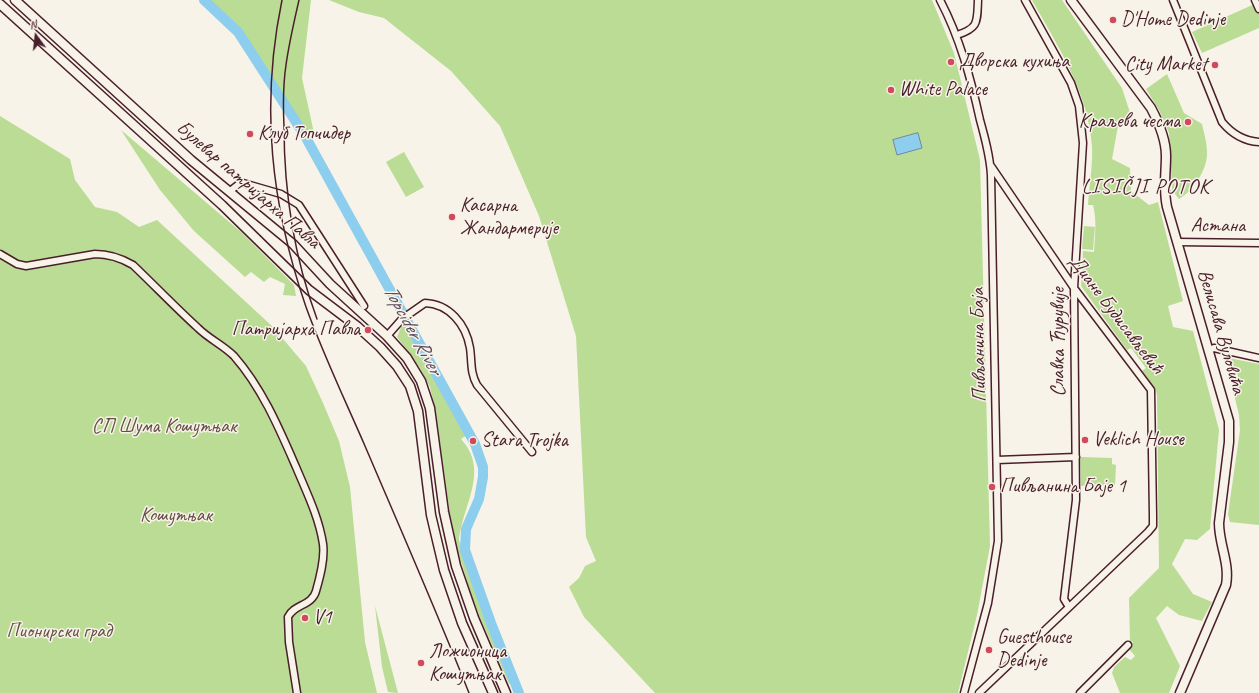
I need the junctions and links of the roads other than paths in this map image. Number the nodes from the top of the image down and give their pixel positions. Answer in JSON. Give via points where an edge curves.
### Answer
{"nodes":[{"id":1,"x":15,"y":0,"type":"edge"},
{"id":2,"x":940,"y":0,"type":"edge"},
{"id":3,"x":978,"y":0,"type":"edge"},
{"id":4,"x":1025,"y":0,"type":"edge"},
{"id":5,"x":1071,"y":0,"type":"edge"},
{"id":6,"x":1173,"y":0,"type":"edge"},
{"id":7,"x":1255,"y":0,"type":"edge"},
{"id":8,"x":0,"y":4,"type":"edge"},
{"id":9,"x":1259,"y":10,"type":"edge"},
{"id":10,"x":957,"y":35,"type":"junction"},
{"id":11,"x":1259,"y":142,"type":"edge"},
{"id":12,"x":991,"y":166,"type":"junction"},
{"id":13,"x":230,"y":191,"type":"junction"},
{"id":14,"x":1177,"y":242,"type":"junction"},
{"id":15,"x":1259,"y":243,"type":"edge"},
{"id":16,"x":0,"y":254,"type":"edge"},
{"id":17,"x":1074,"y":288,"type":"junction"},
{"id":18,"x":364,"y":306,"type":"dead end"},
{"id":19,"x":387,"y":336,"type":"junction"},
{"id":20,"x":1209,"y":350,"type":"junction"},
{"id":21,"x":1259,"y":358,"type":"edge"},
{"id":22,"x":532,"y":452,"type":"dead end"},
{"id":23,"x":1076,"y":457,"type":"junction"},
{"id":24,"x":997,"y":460,"type":"junction"},
{"id":25,"x":1069,"y":607,"type":"junction"},
{"id":26,"x":1128,"y":645,"type":"dead end"},
{"id":27,"x":297,"y":693,"type":"edge"},
{"id":28,"x":493,"y":693,"type":"edge"},
{"id":29,"x":506,"y":693,"type":"edge"},
{"id":30,"x":964,"y":693,"type":"edge"},
{"id":31,"x":979,"y":693,"type":"edge"},
{"id":32,"x":1080,"y":693,"type":"edge"},
{"id":33,"x":1180,"y":693,"type":"edge"}],
"edges":[{"from":1,"to":13,"type":"main road","name":"Булевар патријарха Павла","via":[[191,160]]},
{"from":2,"to":10,"type":"street","name":"Пивљанина Баја"},
{"from":3,"to":10,"type":"street","via":[[974,27]]},
{"from":4,"to":17,"type":"street","name":"Славка Ћурувије","via":[[1068,76],[1079,106],[1084,150]]},
{"from":5,"to":14,"type":"main road","name":"Велисава Вуловића","via":[[1158,121],[1166,149],[1165,196]]},
{"from":6,"to":11,"type":"street","via":[[1222,122],[1235,135],[1248,141]]},
{"from":7,"to":9,"type":"street"},
{"from":8,"to":28,"type":"main road","name":"Булевар патријарха Павла","via":[[222,205],[309,290],[363,332],[397,366],[410,386],[418,411],[430,515],[444,570],[462,623]]},
{"from":10,"to":12,"type":"street","name":"Пивљанина Баја","via":[[976,100]]},
{"from":12,"to":17,"type":"street","name":"Диане Будисављевић"},
{"from":12,"to":24,"type":"street","name":"Пивљанина Баја"},
{"from":13,"to":18,"type":"street","via":[[243,183],[282,194],[299,205]]},
{"from":13,"to":19,"type":"main road","name":"Булевар патријарха Павла","via":[[302,252],[330,284]]},
{"from":14,"to":15,"type":"street","name":"Астана"},
{"from":14,"to":20,"type":"main road","name":"Велисава Вуловића"},
{"from":16,"to":27,"type":"street","via":[[26,266],[95,254],[125,260],[200,330],[227,349],[250,376],[270,410],[303,483],[323,544],[321,570],[314,597],[288,617]]},
{"from":17,"to":23,"type":"street","name":"Славка Ћурувије"},
{"from":17,"to":25,"type":"street","name":"Диане Будисављевић","via":[[1152,392],[1153,523],[1142,538]]},
{"from":19,"to":22,"type":"street","via":[[402,319],[425,303],[442,306],[454,315],[468,340],[476,385]]},
{"from":19,"to":29,"type":"main road","name":"Булевар патријарха Павла","via":[[411,365],[427,396],[433,421],[444,512],[456,566],[474,618]]},
{"from":20,"to":21,"type":"street","via":[[1214,348]]},
{"from":20,"to":33,"type":"main road","name":"Велисава Вуловића","via":[[1230,424],[1219,524],[1228,575],[1223,594]]},
{"from":23,"to":24,"type":"street"},
{"from":23,"to":25,"type":"street","name":"Славка Ћурувије","via":[[1076,504],[1064,599]]},
{"from":24,"to":30,"type":"street","name":"Пивљанина Баја","via":[[996,553],[988,603]]},
{"from":25,"to":31,"type":"street","name":"Диане Будисављевић"},
{"from":26,"to":32,"type":"street"}]}
